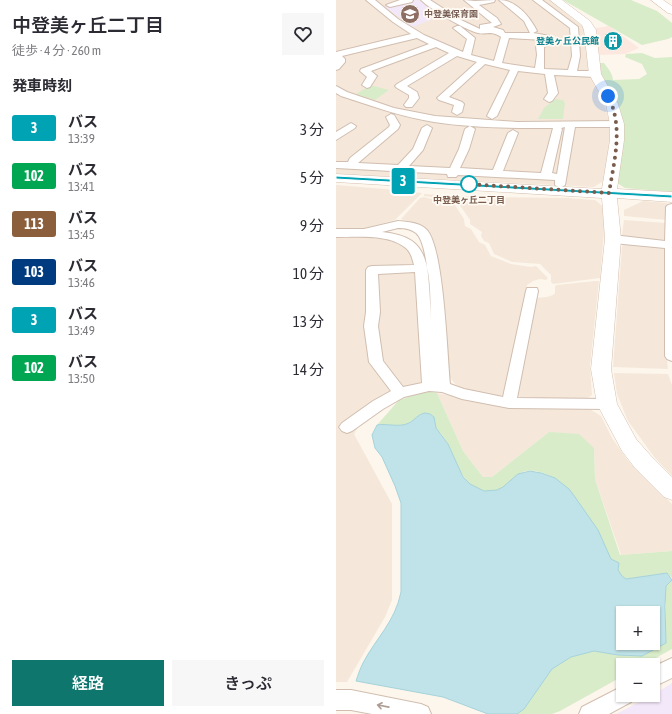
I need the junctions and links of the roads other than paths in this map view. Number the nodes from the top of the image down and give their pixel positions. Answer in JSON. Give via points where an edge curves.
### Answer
{"nodes":[{"id":1,"x":370,"y":0,"type":"edge"},
{"id":2,"x":409,"y":0,"type":"edge"},
{"id":3,"x":425,"y":0,"type":"edge"},
{"id":4,"x":491,"y":0,"type":"edge"},
{"id":5,"x":503,"y":0,"type":"edge"},
{"id":6,"x":537,"y":0,"type":"edge"},
{"id":7,"x":555,"y":0,"type":"edge"},
{"id":8,"x":656,"y":0,"type":"edge"},
{"id":9,"x":471,"y":2,"type":"edge"},
{"id":10,"x":390,"y":5,"type":"dead end"},
{"id":11,"x":672,"y":11,"type":"edge"},
{"id":12,"x":445,"y":20,"type":"dead end"},
{"id":13,"x":473,"y":29,"type":"junction"},
{"id":14,"x":533,"y":31,"type":"dead end"},
{"id":15,"x":417,"y":35,"type":"junction"},
{"id":16,"x":505,"y":36,"type":"junction"},
{"id":17,"x":434,"y":44,"type":"junction"},
{"id":18,"x":455,"y":53,"type":"junction"},
{"id":19,"x":336,"y":55,"type":"edge"},
{"id":20,"x":466,"y":56,"type":"junction"},
{"id":21,"x":483,"y":61,"type":"junction"},
{"id":22,"x":497,"y":65,"type":"junction"},
{"id":23,"x":336,"y":68,"type":"edge"},
{"id":24,"x":515,"y":69,"type":"junction"},
{"id":25,"x":539,"y":72,"type":"junction"},
{"id":26,"x":572,"y":74,"type":"junction"},
{"id":27,"x":595,"y":74,"type":"junction"},
{"id":28,"x":550,"y":78,"type":"junction"},
{"id":29,"x":561,"y":83,"type":"dead end"},
{"id":30,"x":367,"y":85,"type":"dead end"},
{"id":31,"x":339,"y":94,"type":"edge"},
{"id":32,"x":549,"y":99,"type":"dead end"},
{"id":33,"x":409,"y":105,"type":"dead end"},
{"id":34,"x":457,"y":112,"type":"dead end"},
{"id":35,"x":391,"y":116,"type":"dead end"},
{"id":36,"x":492,"y":116,"type":"dead end"},
{"id":37,"x":617,"y":124,"type":"junction"},
{"id":38,"x":351,"y":126,"type":"dead end"},
{"id":39,"x":427,"y":128,"type":"dead end"},
{"id":40,"x":570,"y":128,"type":"dead end"},
{"id":41,"x":470,"y":129,"type":"dead end"},
{"id":42,"x":557,"y":129,"type":"dead end"},
{"id":43,"x":513,"y":133,"type":"dead end"},
{"id":44,"x":336,"y":137,"type":"edge"},
{"id":45,"x":336,"y":165,"type":"edge"},
{"id":46,"x":352,"y":166,"type":"junction"},
{"id":47,"x":401,"y":168,"type":"junction"},
{"id":48,"x":452,"y":172,"type":"junction"},
{"id":49,"x":497,"y":173,"type":"junction"},
{"id":50,"x":546,"y":176,"type":"junction"},
{"id":51,"x":336,"y":178,"type":"edge"},
{"id":52,"x":560,"y":183,"type":"junction"},
{"id":53,"x":609,"y":193,"type":"junction"},
{"id":54,"x":672,"y":196,"type":"edge"},
{"id":55,"x":672,"y":207,"type":"edge"},
{"id":56,"x":336,"y":233,"type":"edge"},
{"id":57,"x":364,"y":233,"type":"junction"},
{"id":58,"x":613,"y":239,"type":"junction"},
{"id":59,"x":671,"y":245,"type":"junction"},
{"id":60,"x":421,"y":268,"type":"junction"},
{"id":61,"x":532,"y":291,"type":"dead end"},
{"id":62,"x":672,"y":297,"type":"edge"},
{"id":63,"x":672,"y":356,"type":"edge"},
{"id":64,"x":436,"y":386,"type":"junction"},
{"id":65,"x":400,"y":393,"type":"junction"},
{"id":66,"x":509,"y":403,"type":"junction"},
{"id":67,"x":607,"y":404,"type":"junction"},
{"id":68,"x":347,"y":427,"type":"dead end"},
{"id":69,"x":672,"y":491,"type":"edge"},
{"id":70,"x":672,"y":667,"type":"edge"},
{"id":71,"x":660,"y":674,"type":"edge"},
{"id":72,"x":616,"y":699,"type":"edge"},
{"id":73,"x":336,"y":700,"type":"edge"},
{"id":74,"x":421,"y":714,"type":"edge"},
{"id":75,"x":590,"y":714,"type":"edge"}],
"edges":[{"from":1,"to":15,"type":"street"},
{"from":2,"to":10,"type":"street"},
{"from":3,"to":13,"type":"street"},
{"from":4,"to":9,"type":"street"},
{"from":5,"to":14,"type":"street","via":[[528,20]]},
{"from":6,"to":26,"type":"street","via":[[574,26],[576,56]]},
{"from":7,"to":27,"type":"street","via":[[586,23],[590,30]]},
{"from":8,"to":11,"type":"street"},
{"from":9,"to":13,"type":"street","via":[[497,24]]},
{"from":12,"to":20,"type":"street","via":[[471,38]]},
{"from":13,"to":16,"type":"street","via":[[495,30]]},
{"from":15,"to":17,"type":"street"},
{"from":15,"to":19,"type":"street"},
{"from":16,"to":22,"type":"street"},
{"from":16,"to":25,"type":"street","via":[[547,38],[547,42],[540,46]]},
{"from":17,"to":18,"type":"street"},
{"from":17,"to":30,"type":"street","via":[[364,72],[372,76]]},
{"from":18,"to":20,"type":"street"},
{"from":18,"to":33,"type":"street","via":[[400,86],[414,94]]},
{"from":19,"to":23,"type":"street","via":[[341,59]]},
{"from":20,"to":21,"type":"street"},
{"from":21,"to":22,"type":"street"},
{"from":21,"to":34,"type":"street","via":[[442,98],[459,104]]},
{"from":22,"to":24,"type":"street"},
{"from":24,"to":25,"type":"street"},
{"from":24,"to":36,"type":"street"},
{"from":25,"to":28,"type":"street"},
{"from":26,"to":27,"type":"street"},
{"from":26,"to":28,"type":"street"},
{"from":27,"to":37,"type":"street","via":[[612,104]]},
{"from":28,"to":29,"type":"street"},
{"from":28,"to":32,"type":"street","via":[[553,93]]},
{"from":31,"to":37,"type":"street","via":[[392,110],[435,119],[517,125]]},
{"from":35,"to":46,"type":"street","via":[[395,125],[393,129],[354,160]]},
{"from":37,"to":53,"type":"street"},
{"from":38,"to":44,"type":"street"},
{"from":39,"to":47,"type":"street","via":[[418,150]]},
{"from":40,"to":52,"type":"street"},
{"from":41,"to":48,"type":"street","via":[[464,149]]},
{"from":42,"to":50,"type":"street"},
{"from":43,"to":49,"type":"street"},
{"from":45,"to":46,"type":"street"},
{"from":46,"to":47,"type":"street"},
{"from":47,"to":48,"type":"street"},
{"from":48,"to":49,"type":"street"},
{"from":49,"to":50,"type":"street"},
{"from":50,"to":52,"type":"street"},
{"from":51,"to":52,"type":"street"},
{"from":52,"to":53,"type":"street"},
{"from":53,"to":54,"type":"street"},
{"from":53,"to":58,"type":"street"},
{"from":55,"to":59,"type":"street"},
{"from":56,"to":57,"type":"street"},
{"from":57,"to":60,"type":"street","via":[[394,238],[410,244],[415,249]]},
{"from":57,"to":64,"type":"street","via":[[398,224],[412,226],[422,232],[428,244],[434,269]]},
{"from":58,"to":59,"type":"street"},
{"from":58,"to":67,"type":"street","via":[[601,369]]},
{"from":59,"to":62,"type":"street"},
{"from":60,"to":64,"type":"street"},
{"from":60,"to":65,"type":"street","via":[[372,270],[371,326],[376,362]]},
{"from":61,"to":66,"type":"street"},
{"from":62,"to":63,"type":"street"},
{"from":64,"to":65,"type":"street"},
{"from":64,"to":66,"type":"street"},
{"from":65,"to":68,"type":"street"},
{"from":66,"to":67,"type":"street"},
{"from":67,"to":69,"type":"street","via":[[629,445]]},
{"from":70,"to":71,"type":"street"},
{"from":72,"to":75,"type":"street"},
{"from":74,"to":73,"type":"street","one_way":true,"via":[[351,700]]}]}
